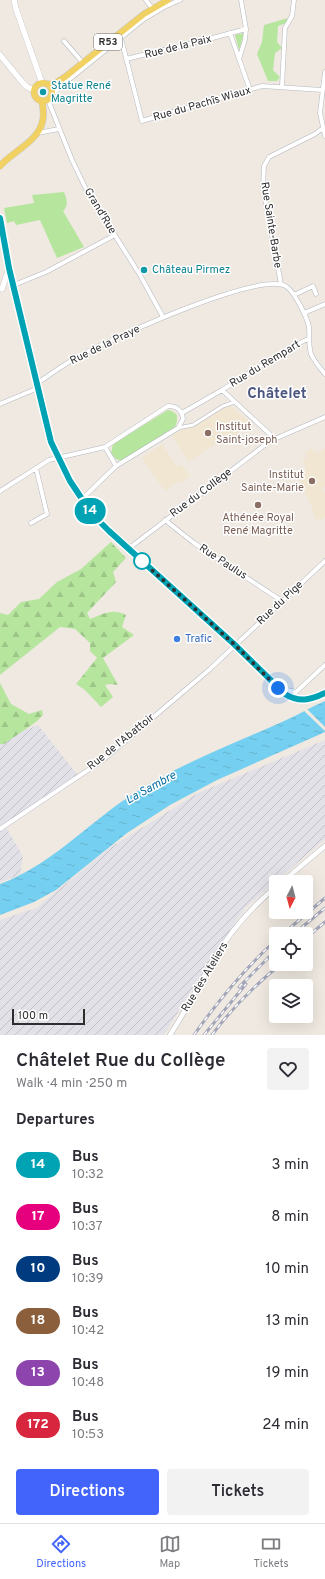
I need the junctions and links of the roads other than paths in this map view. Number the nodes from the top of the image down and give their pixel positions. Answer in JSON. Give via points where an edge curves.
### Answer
{"nodes":[{"id":1,"x":14,"y":0,"type":"edge"},
{"id":2,"x":146,"y":0,"type":"edge"},
{"id":3,"x":168,"y":0,"type":"edge"},
{"id":4,"x":180,"y":0,"type":"edge"},
{"id":5,"x":241,"y":0,"type":"edge"},
{"id":6,"x":294,"y":0,"type":"edge"},
{"id":7,"x":152,"y":8,"type":"junction"},
{"id":8,"x":246,"y":28,"type":"junction"},
{"id":9,"x":230,"y":33,"type":"junction"},
{"id":10,"x":121,"y":38,"type":"junction"},
{"id":11,"x":64,"y":41,"type":"dead end"},
{"id":12,"x":0,"y":55,"type":"edge"},
{"id":13,"x":126,"y":59,"type":"junction"},
{"id":14,"x":239,"y":60,"type":"junction"},
{"id":15,"x":83,"y":63,"type":"junction"},
{"id":16,"x":325,"y":72,"type":"edge"},
{"id":17,"x":42,"y":83,"type":"junction"},
{"id":18,"x":49,"y":84,"type":"junction"},
{"id":19,"x":282,"y":86,"type":"junction"},
{"id":20,"x":34,"y":90,"type":"junction"},
{"id":21,"x":250,"y":90,"type":"junction"},
{"id":22,"x":322,"y":90,"type":"junction"},
{"id":23,"x":47,"y":99,"type":"junction"},
{"id":24,"x":322,"y":128,"type":"junction"},
{"id":25,"x":59,"y":129,"type":"junction"},
{"id":26,"x":38,"y":133,"type":"junction"},
{"id":27,"x":325,"y":136,"type":"edge"},
{"id":28,"x":0,"y":166,"type":"edge"},
{"id":29,"x":0,"y":222,"type":"edge"},
{"id":30,"x":115,"y":235,"type":"junction"},
{"id":31,"x":9,"y":268,"type":"junction"},
{"id":32,"x":16,"y":284,"type":"junction"},
{"id":33,"x":281,"y":284,"type":"junction"},
{"id":34,"x":1,"y":290,"type":"edge"},
{"id":35,"x":316,"y":294,"type":"dead end"},
{"id":36,"x":294,"y":296,"type":"junction"},
{"id":37,"x":325,"y":304,"type":"edge"},
{"id":38,"x":304,"y":313,"type":"junction"},
{"id":39,"x":163,"y":317,"type":"junction"},
{"id":40,"x":308,"y":339,"type":"junction"},
{"id":41,"x":325,"y":374,"type":"edge"},
{"id":42,"x":37,"y":386,"type":"junction"},
{"id":43,"x":222,"y":390,"type":"junction"},
{"id":44,"x":235,"y":402,"type":"junction"},
{"id":45,"x":0,"y":404,"type":"edge"},
{"id":46,"x":182,"y":413,"type":"junction"},
{"id":47,"x":325,"y":417,"type":"edge"},
{"id":48,"x":178,"y":428,"type":"junction"},
{"id":49,"x":274,"y":438,"type":"junction"},
{"id":50,"x":105,"y":447,"type":"junction"},
{"id":51,"x":59,"y":458,"type":"junction"},
{"id":52,"x":116,"y":466,"type":"junction"},
{"id":53,"x":36,"y":468,"type":"junction"},
{"id":54,"x":0,"y":491,"type":"edge"},
{"id":55,"x":82,"y":499,"type":"junction"},
{"id":56,"x":165,"y":520,"type":"junction"},
{"id":57,"x":31,"y":523,"type":"dead end"},
{"id":58,"x":128,"y":549,"type":"junction"},
{"id":59,"x":325,"y":561,"type":"edge"},
{"id":60,"x":282,"y":601,"type":"junction"},
{"id":61,"x":235,"y":645,"type":"junction"},
{"id":62,"x":323,"y":667,"type":"edge"},
{"id":63,"x":325,"y":673,"type":"edge"},
{"id":64,"x":267,"y":675,"type":"junction"},
{"id":65,"x":325,"y":693,"type":"edge"},
{"id":66,"x":0,"y":829,"type":"edge"},
{"id":67,"x":325,"y":846,"type":"edge"},
{"id":68,"x":290,"y":875,"type":"edge"},
{"id":69,"x":269,"y":894,"type":"edge"},
{"id":70,"x":170,"y":1035,"type":"edge"}],
"edges":[{"from":1,"to":17,"type":"main road"},
{"from":2,"to":7,"type":"street"},
{"from":3,"to":7,"type":"main road","number":"R53"},
{"from":4,"to":10,"type":"street","via":[[154,13]]},
{"from":5,"to":8,"type":"street"},
{"from":6,"to":19,"type":"street","via":[[292,16],[285,28]]},
{"from":7,"to":15,"type":"main road","number":"R53"},
{"from":8,"to":9,"type":"street","name":"Rue de la Paix"},
{"from":8,"to":14,"type":"street"},
{"from":9,"to":13,"type":"street","name":"Rue de la Paix"},
{"from":9,"to":14,"type":"street"},
{"from":10,"to":13,"type":"street","name":"Rue du Pachîs Wiaux"},
{"from":10,"to":23,"type":"street"},
{"from":11,"to":15,"type":"street"},
{"from":12,"to":20,"type":"main road","via":[[23,83]]},
{"from":13,"to":21,"type":"street","name":"Rue du Pachîs Wiaux","via":[[142,121]]},
{"from":14,"to":21,"type":"street"},
{"from":15,"to":18,"type":"main road","number":"R53","via":[[57,82]]},
{"from":16,"to":22,"type":"street"},
{"from":17,"to":18,"type":"main road"},
{"from":17,"to":20,"type":"main road"},
{"from":18,"to":23,"type":"main road","via":[[52,89]]},
{"from":19,"to":21,"type":"street","name":"Rue du Pachîs Wiaux","via":[[262,86]]},
{"from":19,"to":22,"type":"street","name":"Rue du Pachîs Wiaux"},
{"from":20,"to":23,"type":"main road","via":[[35,96]]},
{"from":22,"to":24,"type":"street"},
{"from":23,"to":25,"type":"street","name":"Grand'Rue"},
{"from":23,"to":26,"type":"main road"},
{"from":24,"to":27,"type":"street"},
{"from":24,"to":33,"type":"street","name":"Rue Sainte-Barbe","via":[[269,157],[264,166],[263,187]]},
{"from":25,"to":26,"type":"street"},
{"from":25,"to":30,"type":"street","name":"Grand'Rue","via":[[87,191]]},
{"from":26,"to":28,"type":"main road"},
{"from":29,"to":31,"type":"main road"},
{"from":30,"to":32,"type":"street","via":[[46,272]]},
{"from":30,"to":39,"type":"street","name":"Grand'Rue"},
{"from":31,"to":32,"type":"main road"},
{"from":31,"to":34,"type":"main road"},
{"from":32,"to":34,"type":"main road"},
{"from":32,"to":42,"type":"main road"},
{"from":33,"to":36,"type":"street","via":[[287,286]]},
{"from":33,"to":39,"type":"street","name":"Rue de la Praye","via":[[238,290]]},
{"from":35,"to":36,"type":"street","via":[[313,286]]},
{"from":36,"to":38,"type":"street"},
{"from":37,"to":38,"type":"street"},
{"from":38,"to":40,"type":"street","via":[[309,327]]},
{"from":39,"to":42,"type":"street","name":"Rue de la Praye","via":[[82,354]]},
{"from":40,"to":41,"type":"street","via":[[312,354]]},
{"from":40,"to":43,"type":"street","name":"Rue du Rempart"},
{"from":42,"to":45,"type":"street","name":"Rue de la Praye"},
{"from":42,"to":51,"type":"main road","via":[[51,442]]},
{"from":43,"to":44,"type":"street"},
{"from":43,"to":46,"type":"street","name":"Rue du Rempart"},
{"from":44,"to":48,"type":"street","via":[[193,425]]},
{"from":44,"to":49,"type":"street"},
{"from":46,"to":48,"type":"street","via":[[182,422]]},
{"from":46,"to":50,"type":"street","via":[[178,408],[168,406]]},
{"from":47,"to":49,"type":"street","name":"Rue du Collège"},
{"from":48,"to":52,"type":"street"},
{"from":49,"to":56,"type":"street","name":"Rue du Collège"},
{"from":50,"to":51,"type":"street"},
{"from":50,"to":52,"type":"street"},
{"from":51,"to":53,"type":"street","via":[[49,460]]},
{"from":51,"to":55,"type":"main road"},
{"from":52,"to":55,"type":"street"},
{"from":53,"to":54,"type":"street"},
{"from":53,"to":57,"type":"street","via":[[48,514]]},
{"from":55,"to":58,"type":"main road","via":[[90,512]]},
{"from":56,"to":58,"type":"street","name":"Rue du Collège"},
{"from":56,"to":60,"type":"street","name":"Rue Paulus","via":[[194,543]]},
{"from":58,"to":61,"type":"main road"},
{"from":59,"to":60,"type":"street","name":"Rue du Pige"},
{"from":60,"to":61,"type":"street","name":"Rue du Pige"},
{"from":61,"to":64,"type":"main road"},
{"from":61,"to":66,"type":"street","name":"Rue de l'Abattoir","via":[[103,760]]},
{"from":62,"to":63,"type":"street"},
{"from":62,"to":64,"type":"street","via":[[296,692],[287,690]]},
{"from":64,"to":65,"type":"main road","via":[[290,697],[304,700]]},
{"from":67,"to":68,"type":"street"},
{"from":69,"to":70,"type":"street","name":"Rue des Ateliers","via":[[244,919],[219,951]]}]}
